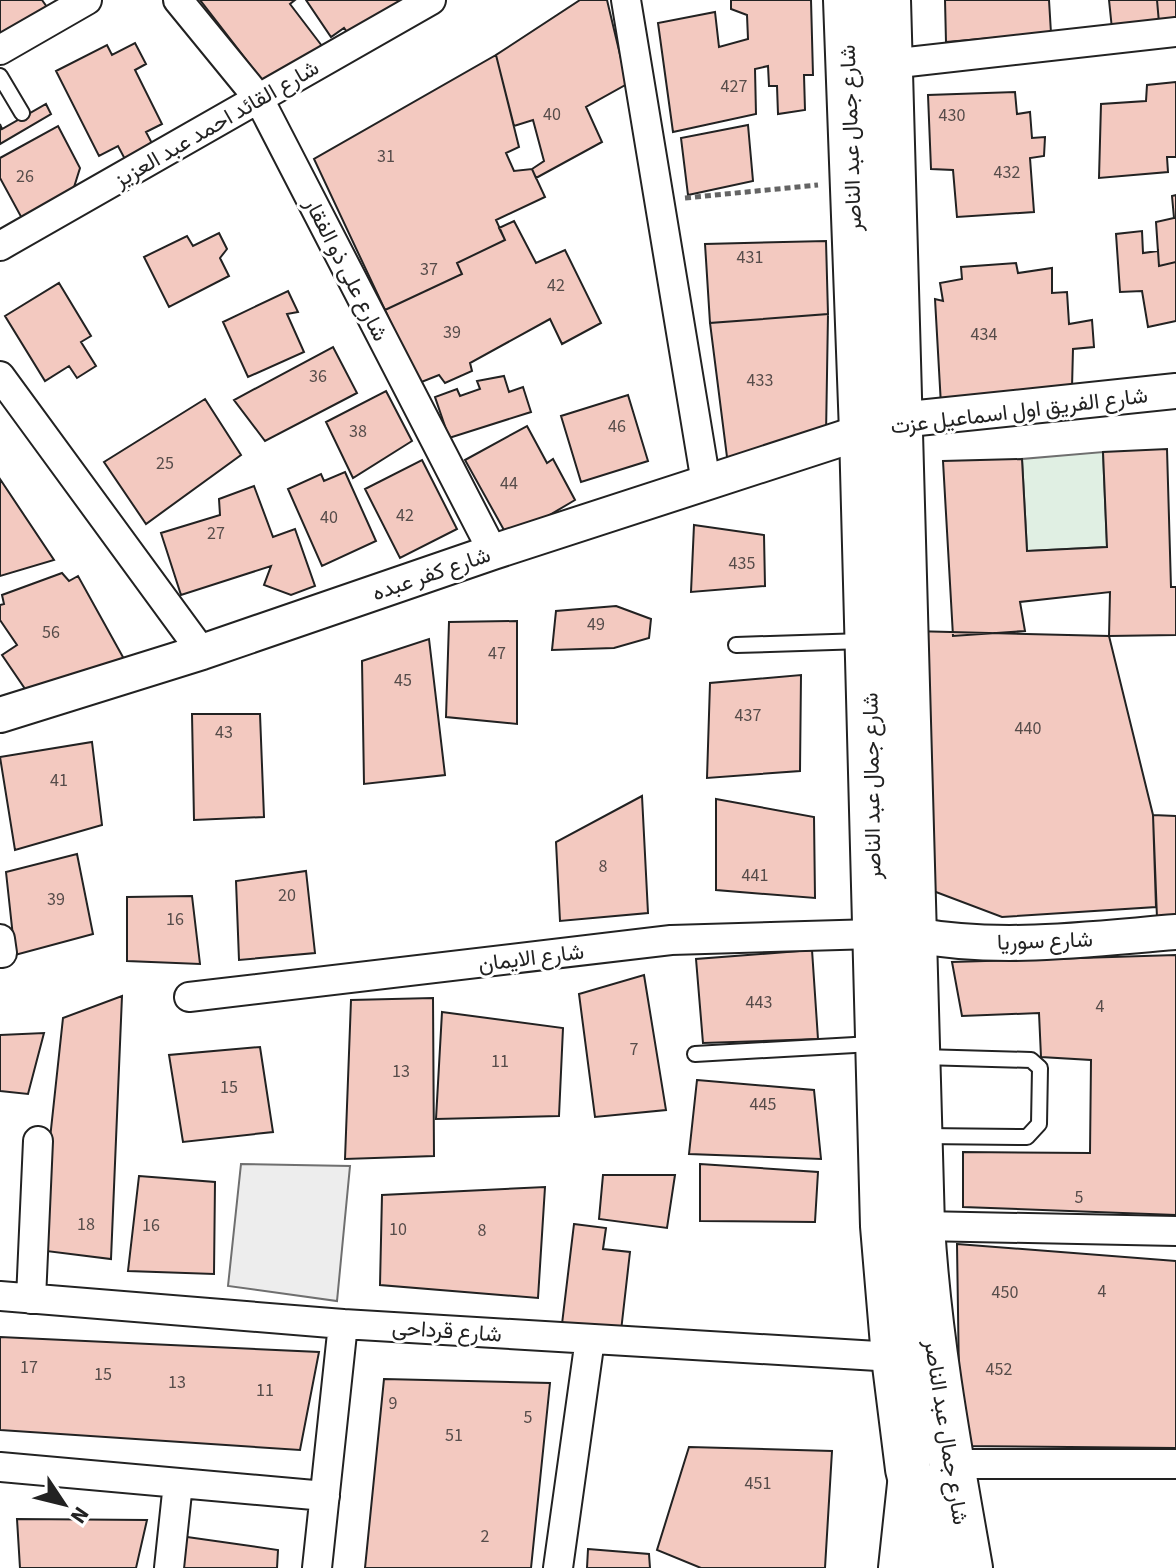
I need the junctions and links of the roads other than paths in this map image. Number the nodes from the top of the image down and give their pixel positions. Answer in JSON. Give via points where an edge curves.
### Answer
{"nodes":[{"id":1,"x":87,"y":0,"type":"edge"},
{"id":2,"x":178,"y":0,"type":"edge"},
{"id":3,"x":431,"y":0,"type":"edge"},
{"id":4,"x":626,"y":0,"type":"edge"},
{"id":5,"x":846,"y":0,"type":"edge"},
{"id":6,"x":888,"y":0,"type":"edge"},
{"id":7,"x":1176,"y":32,"type":"edge"},
{"id":8,"x":0,"y":50,"type":"edge"},
{"id":9,"x":890,"y":64,"type":"junction"},
{"id":10,"x":0,"y":76,"type":"edge"},
{"id":11,"x":259,"y":99,"type":"junction"},
{"id":12,"x":22,"y":113,"type":"dead end"},
{"id":13,"x":0,"y":246,"type":"edge"},
{"id":14,"x":0,"y":376,"type":"edge"},
{"id":15,"x":1176,"y":391,"type":"edge"},
{"id":16,"x":880,"y":426,"type":"junction"},
{"id":17,"x":706,"y":483,"type":"junction"},
{"id":18,"x":493,"y":552,"type":"junction"},
{"id":19,"x":868,"y":641,"type":"junction"},
{"id":20,"x":736,"y":645,"type":"dead end"},
{"id":21,"x":202,"y":652,"type":"junction"},
{"id":22,"x":0,"y":715,"type":"edge"},
{"id":23,"x":1176,"y":932,"type":"edge"},
{"id":24,"x":894,"y":934,"type":"junction"},
{"id":25,"x":189,"y":997,"type":"dead end"},
{"id":26,"x":876,"y":1043,"type":"junction"},
{"id":27,"x":695,"y":1054,"type":"dead end"},
{"id":28,"x":917,"y":1057,"type":"junction"},
{"id":29,"x":919,"y":1136,"type":"junction"},
{"id":30,"x":38,"y":1141,"type":"dead end"},
{"id":31,"x":922,"y":1226,"type":"junction"},
{"id":32,"x":1176,"y":1231,"type":"edge"},
{"id":33,"x":0,"y":1296,"type":"edge"},
{"id":34,"x":31,"y":1299,"type":"junction"},
{"id":35,"x":343,"y":1324,"type":"junction"},
{"id":36,"x":590,"y":1339,"type":"junction"},
{"id":37,"x":894,"y":1357,"type":"junction"},
{"id":38,"x":951,"y":1464,"type":"junction"},
{"id":39,"x":1176,"y":1464,"type":"edge"},
{"id":40,"x":0,"y":1467,"type":"edge"},
{"id":41,"x":908,"y":1469,"type":"junction"},
{"id":42,"x":178,"y":1483,"type":"junction"},
{"id":43,"x":325,"y":1496,"type":"junction"},
{"id":44,"x":169,"y":1568,"type":"edge"},
{"id":45,"x":317,"y":1568,"type":"edge"},
{"id":46,"x":558,"y":1568,"type":"edge"},
{"id":47,"x":898,"y":1568,"type":"edge"},
{"id":48,"x":932,"y":1568,"type":"edge"},
{"id":49,"x":970,"y":1568,"type":"edge"}],
"edges":[{"from":1,"to":8,"type":"street"},
{"from":2,"to":11,"type":"street","name":"شارع على ذو الفقار"},
{"from":3,"to":11,"type":"street","name":"شارع القائد احمد عبد العزيز"},
{"from":4,"to":17,"type":"street"},
{"from":5,"to":16,"type":"main road","name":"شارع جمال عبد الناصر","via":[[851,182]]},
{"from":6,"to":9,"type":"main road","name":"شارع جمال عبد الناصر"},
{"from":7,"to":9,"type":"street"},
{"from":9,"to":16,"type":"main road","name":"شارع جمال عبد الناصر"},
{"from":10,"to":12,"type":"lane"},
{"from":11,"to":13,"type":"street","name":"شارع القائد احمد عبد العزيز"},
{"from":11,"to":18,"type":"street","name":"شارع على ذو الفقار"},
{"from":14,"to":21,"type":"street"},
{"from":15,"to":16,"type":"street","name":"شارع الفريق اول اسماعيل عزت"},
{"from":16,"to":17,"type":"street","name":"شارع كفر عبده"},
{"from":16,"to":19,"type":"main road","name":"شارع جمال عبد الناصر"},
{"from":16,"to":24,"type":"main road","name":"شارع جمال عبد الناصر"},
{"from":17,"to":18,"type":"street","name":"شارع كفر عبده"},
{"from":18,"to":21,"type":"street","name":"شارع كفر عبده"},
{"from":19,"to":20,"type":"lane"},
{"from":19,"to":24,"type":"main road","name":"شارع جمال عبد الناصر"},
{"from":21,"to":22,"type":"street","name":"شارع كفر عبده"},
{"from":23,"to":24,"type":"street","name":"شارع سوريا","via":[[1020,943]]},
{"from":24,"to":25,"type":"street","name":"شارع الايمان","via":[[671,940]]},
{"from":24,"to":26,"type":"main road","name":"شارع جمال عبد الناصر"},
{"from":24,"to":28,"type":"main road","name":"شارع جمال عبد الناصر"},
{"from":26,"to":27,"type":"lane"},
{"from":26,"to":37,"type":"main road","name":"شارع جمال عبد الناصر"},
{"from":28,"to":29,"type":"main road","name":"شارع جمال عبد الناصر"},
{"from":28,"to":29,"type":"lane","via":[[1031,1060],[1040,1068],[1039,1124],[1027,1137]]},
{"from":29,"to":31,"type":"main road","name":"شارع جمال عبد الناصر"},
{"from":30,"to":34,"type":"street"},
{"from":31,"to":32,"type":"street"},
{"from":31,"to":38,"type":"main road","name":"شارع جمال عبد الناصر","via":[[927,1305]]},
{"from":33,"to":34,"type":"street","name":"شارع قرداحى"},
{"from":34,"to":35,"type":"street","name":"شارع قرداحى"},
{"from":35,"to":36,"type":"street","name":"شارع قرداحى"},
{"from":35,"to":43,"type":"street"},
{"from":36,"to":37,"type":"street","name":"شارع قرداحى"},
{"from":36,"to":46,"type":"street"},
{"from":37,"to":41,"type":"main road","name":"شارع جمال عبد الناصر"},
{"from":38,"to":39,"type":"street"},
{"from":38,"to":49,"type":"main road","name":"شارع جمال عبد الناصر"},
{"from":40,"to":42,"type":"street"},
{"from":41,"to":47,"type":"main road"},
{"from":41,"to":48,"type":"main road","name":"شارع جمال عبد الناصر"},
{"from":42,"to":43,"type":"street"},
{"from":42,"to":44,"type":"street"},
{"from":43,"to":45,"type":"street"}]}
